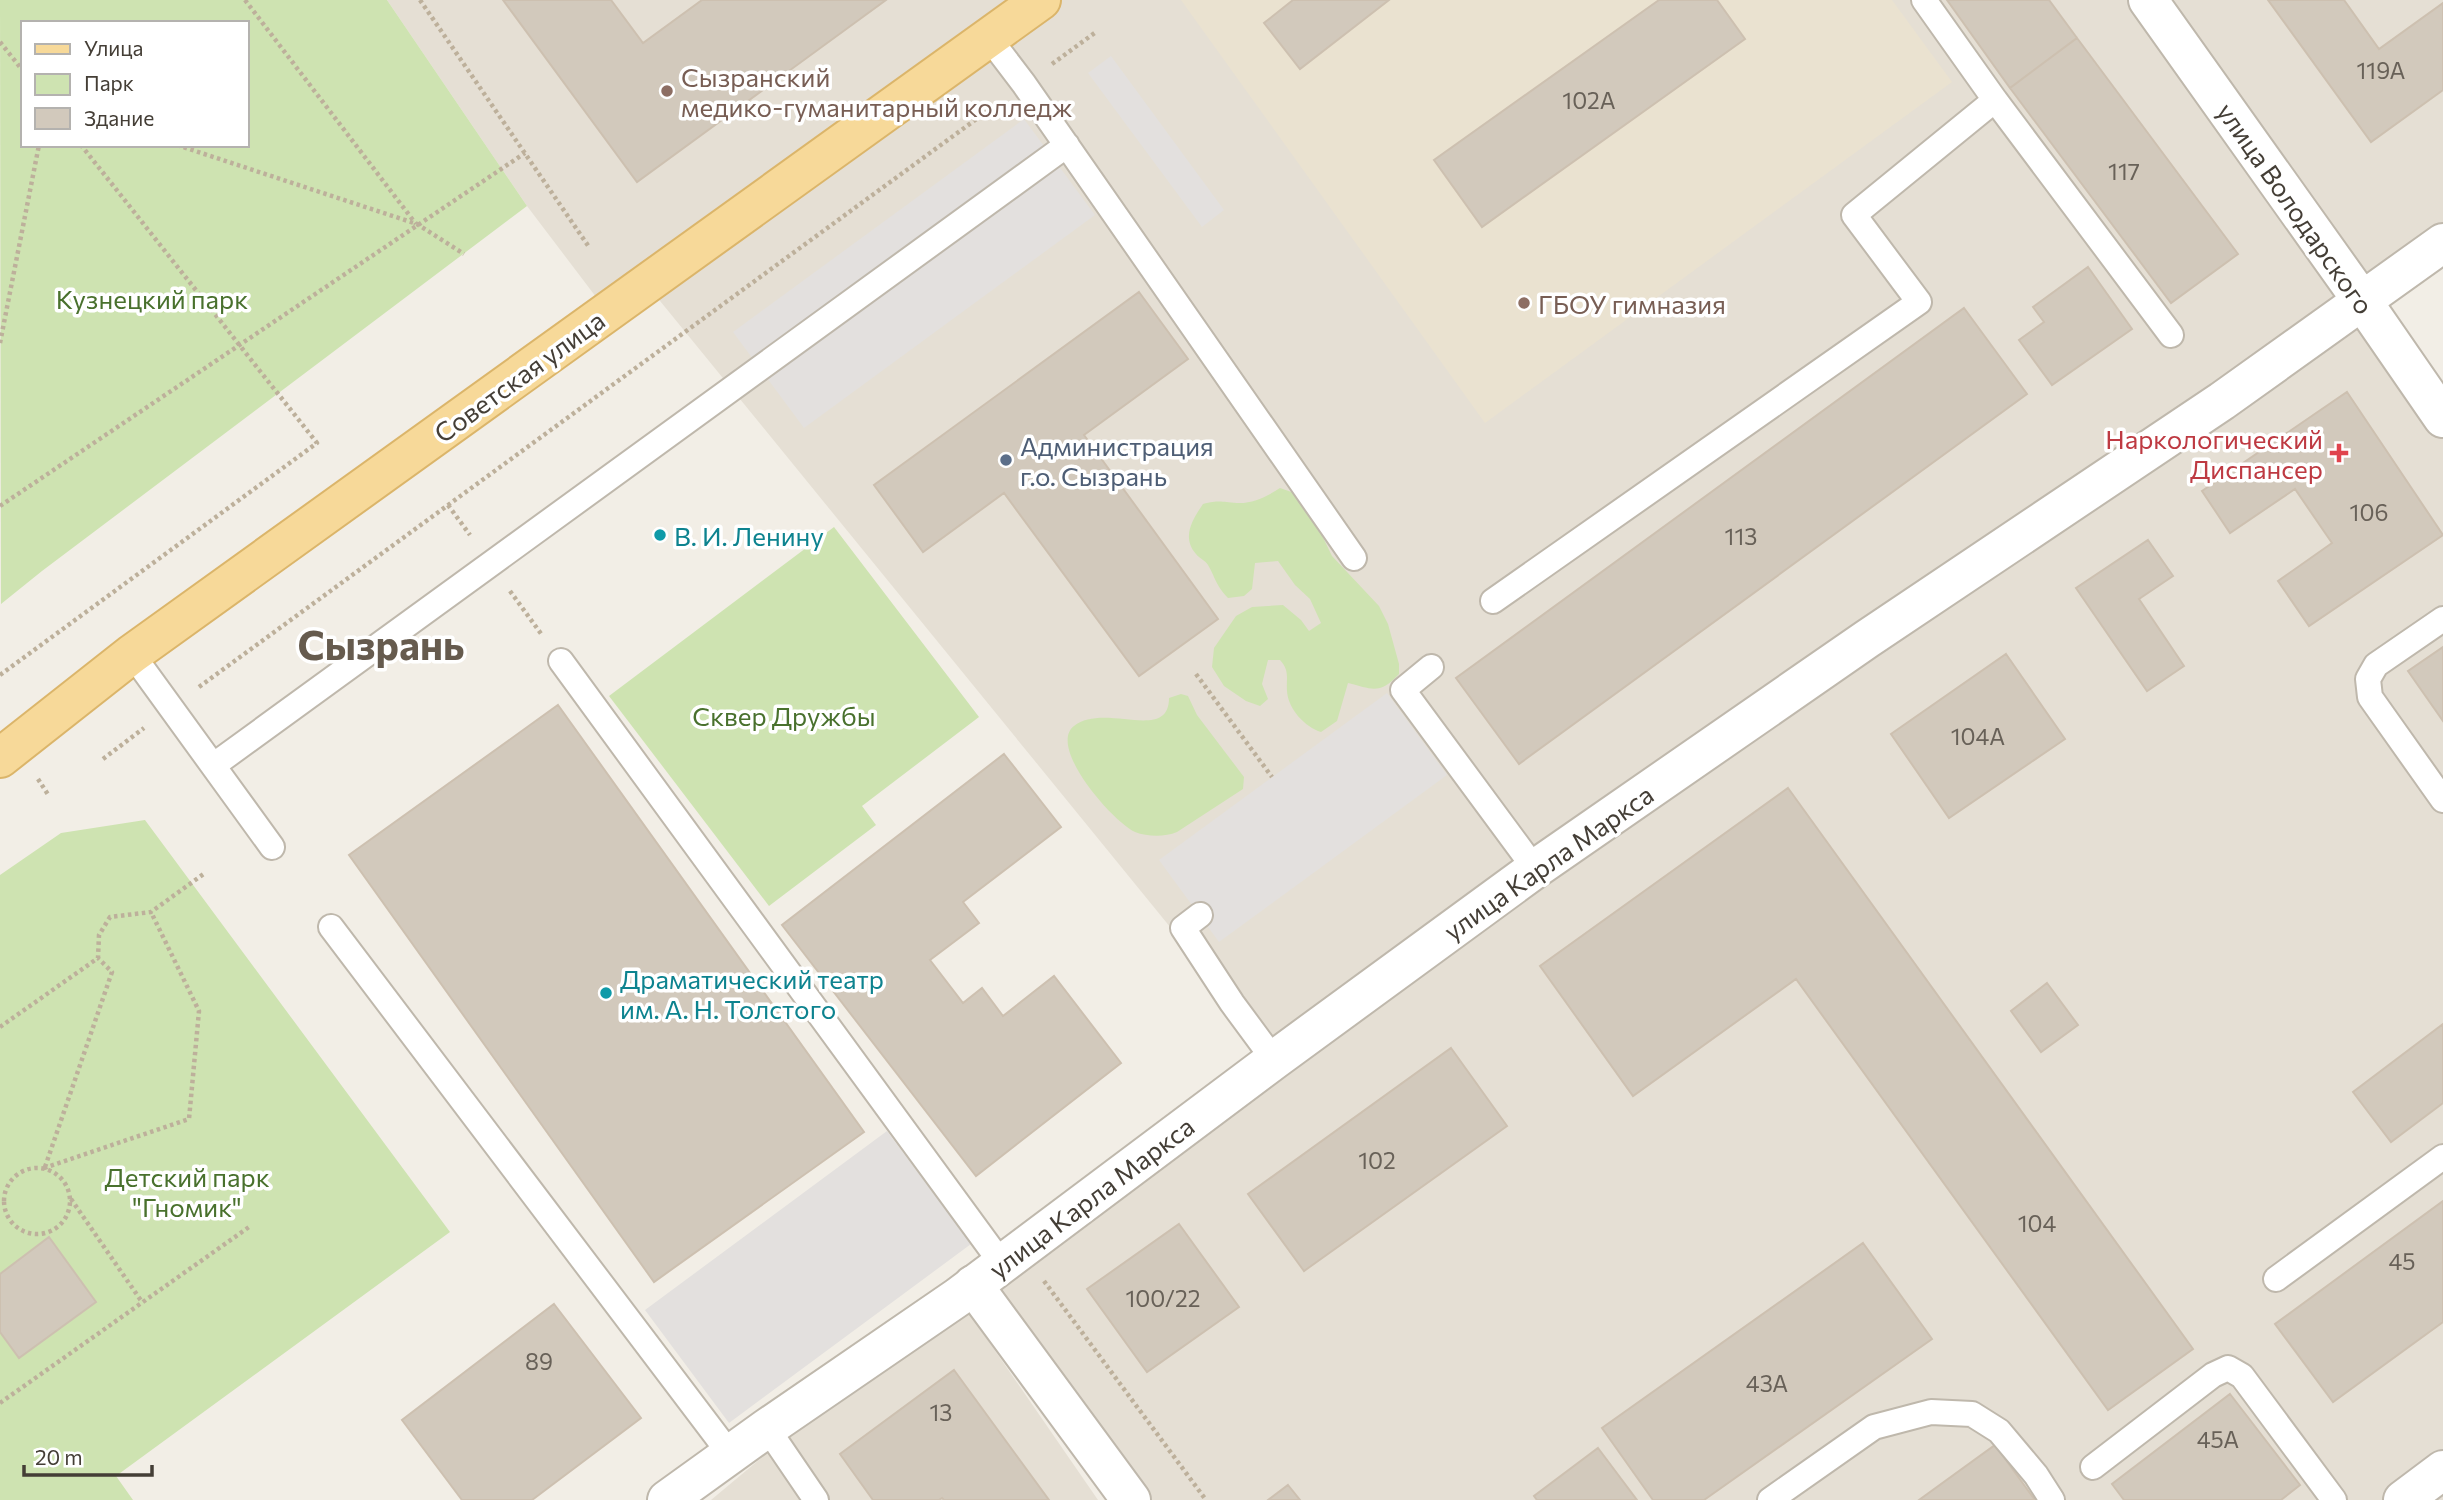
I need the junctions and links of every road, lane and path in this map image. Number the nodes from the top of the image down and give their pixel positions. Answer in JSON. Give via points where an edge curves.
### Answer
{"nodes":[{"id":1,"x":245,"y":0,"type":"edge"},
{"id":2,"x":420,"y":0,"type":"edge"},
{"id":3,"x":1041,"y":0,"type":"edge"},
{"id":4,"x":1924,"y":0,"type":"edge"},
{"id":5,"x":2148,"y":0,"type":"edge"},
{"id":6,"x":1096,"y":32,"type":"dead end"},
{"id":7,"x":989,"y":38,"type":"junction"},
{"id":8,"x":0,"y":42,"type":"edge"},
{"id":9,"x":21,"y":68,"type":"edge"},
{"id":10,"x":1024,"y":84,"type":"junction"},
{"id":11,"x":1995,"y":100,"type":"junction"},
{"id":12,"x":1067,"y":145,"type":"junction"},
{"id":13,"x":39,"y":147,"type":"edge"},
{"id":14,"x":83,"y":147,"type":"edge"},
{"id":15,"x":183,"y":147,"type":"edge"},
{"id":16,"x":525,"y":153,"type":"junction"},
{"id":17,"x":417,"y":224,"type":"junction"},
{"id":18,"x":2443,"y":243,"type":"edge"},
{"id":19,"x":589,"y":247,"type":"dead end"},
{"id":20,"x":464,"y":254,"type":"dead end"},
{"id":21,"x":2363,"y":302,"type":"junction"},
{"id":22,"x":2171,"y":335,"type":"dead end"},
{"id":23,"x":0,"y":344,"type":"edge"},
{"id":24,"x":239,"y":345,"type":"junction"},
{"id":25,"x":2443,"y":418,"type":"edge"},
{"id":26,"x":0,"y":506,"type":"edge"},
{"id":27,"x":1354,"y":558,"type":"dead end"},
{"id":28,"x":1493,"y":601,"type":"dead end"},
{"id":29,"x":2443,"y":619,"type":"edge"},
{"id":30,"x":132,"y":654,"type":"junction"},
{"id":31,"x":561,"y":661,"type":"dead end"},
{"id":32,"x":1431,"y":667,"type":"dead end"},
{"id":33,"x":1196,"y":674,"type":"dead end"},
{"id":34,"x":0,"y":675,"type":"edge"},
{"id":35,"x":171,"y":707,"type":"junction"},
{"id":36,"x":0,"y":758,"type":"edge"},
{"id":37,"x":103,"y":759,"type":"dead end"},
{"id":38,"x":214,"y":765,"type":"junction"},
{"id":39,"x":1272,"y":777,"type":"dead end"},
{"id":40,"x":2443,"y":800,"type":"edge"},
{"id":41,"x":272,"y":847,"type":"dead end"},
{"id":42,"x":1535,"y":869,"type":"junction"},
{"id":43,"x":205,"y":873,"type":"dead end"},
{"id":44,"x":151,"y":912,"type":"junction"},
{"id":45,"x":1200,"y":915,"type":"dead end"},
{"id":46,"x":331,"y":927,"type":"dead end"},
{"id":47,"x":98,"y":958,"type":"junction"},
{"id":48,"x":0,"y":1027,"type":"edge"},
{"id":49,"x":1274,"y":1060,"type":"junction"},
{"id":50,"x":2443,"y":1157,"type":"edge"},
{"id":51,"x":44,"y":1168,"type":"junction"},
{"id":52,"x":0,"y":1182,"type":"edge"},
{"id":53,"x":8,"y":1184,"type":"junction"},
{"id":54,"x":71,"y":1199,"type":"junction"},
{"id":55,"x":249,"y":1227,"type":"dead end"},
{"id":56,"x":999,"y":1266,"type":"junction"},
{"id":57,"x":2276,"y":1279,"type":"dead end"},
{"id":58,"x":142,"y":1302,"type":"junction"},
{"id":59,"x":0,"y":1403,"type":"edge"},
{"id":60,"x":767,"y":1427,"type":"junction"},
{"id":61,"x":730,"y":1454,"type":"junction"},
{"id":62,"x":2094,"y":1467,"type":"dead end"},
{"id":63,"x":2443,"y":1470,"type":"edge"},
{"id":64,"x":667,"y":1500,"type":"edge"},
{"id":65,"x":816,"y":1500,"type":"edge"},
{"id":66,"x":1131,"y":1500,"type":"edge"},
{"id":67,"x":1206,"y":1500,"type":"edge"},
{"id":68,"x":1770,"y":1500,"type":"edge"},
{"id":69,"x":2052,"y":1500,"type":"edge"},
{"id":70,"x":2334,"y":1500,"type":"edge"},
{"id":71,"x":2403,"y":1500,"type":"edge"}],
"edges":[{"from":1,"to":17,"type":"path"},
{"from":2,"to":16,"type":"path"},
{"from":3,"to":7,"type":"main road","name":"Советская улица"},
{"from":4,"to":11,"type":"lane"},
{"from":5,"to":21,"type":"street","name":"улица Володарского"},
{"from":6,"to":10,"type":"path"},
{"from":7,"to":10,"type":"lane"},
{"from":7,"to":30,"type":"main road","name":"Советская улица"},
{"from":8,"to":9,"type":"path"},
{"from":10,"to":12,"type":"lane"},
{"from":10,"to":35,"type":"path"},
{"from":11,"to":22,"type":"lane"},
{"from":11,"to":28,"type":"lane","via":[[1854,215],[1919,302]]},
{"from":12,"to":27,"type":"lane"},
{"from":12,"to":38,"type":"lane"},
{"from":13,"to":23,"type":"path"},
{"from":14,"to":24,"type":"path"},
{"from":15,"to":17,"type":"path"},
{"from":16,"to":17,"type":"path"},
{"from":16,"to":19,"type":"path"},
{"from":17,"to":20,"type":"path"},
{"from":17,"to":24,"type":"path"},
{"from":18,"to":21,"type":"street","name":"улица Карла Маркса"},
{"from":21,"to":25,"type":"street","name":"улица Володарского"},
{"from":21,"to":42,"type":"street","name":"улица Карла Маркса"},
{"from":24,"to":26,"type":"path"},
{"from":24,"to":34,"type":"path","via":[[317,443]]},
{"from":29,"to":40,"type":"lane","via":[[2376,665],[2368,679],[2370,697]]},
{"from":30,"to":35,"type":"lane"},
{"from":30,"to":36,"type":"main road","name":"Советская улица"},
{"from":31,"to":56,"type":"lane"},
{"from":32,"to":42,"type":"lane","via":[[1403,690]]},
{"from":33,"to":39,"type":"path"},
{"from":35,"to":37,"type":"path"},
{"from":35,"to":38,"type":"lane"},
{"from":38,"to":41,"type":"lane"},
{"from":42,"to":49,"type":"street","name":"улица Карла Маркса"},
{"from":43,"to":44,"type":"path"},
{"from":44,"to":47,"type":"path","via":[[110,917],[99,935]]},
{"from":44,"to":51,"type":"path","via":[[199,1011],[189,1119]]},
{"from":45,"to":49,"type":"lane","via":[[1183,928]]},
{"from":46,"to":61,"type":"lane"},
{"from":47,"to":48,"type":"path"},
{"from":47,"to":51,"type":"path","via":[[112,972]]},
{"from":49,"to":56,"type":"street","name":"улица Карла Маркса"},
{"from":50,"to":57,"type":"lane"},
{"from":51,"to":53,"type":"path","via":[[24,1171]]},
{"from":51,"to":54,"type":"path","via":[[63,1179]]},
{"from":52,"to":53,"type":"path"},
{"from":53,"to":54,"type":"path","via":[[4,1194],[7,1217],[15,1226],[35,1234],[57,1229],[65,1221]]},
{"from":54,"to":58,"type":"path"},
{"from":55,"to":58,"type":"path"},
{"from":56,"to":60,"type":"street","name":"улица Карла Маркса"},
{"from":56,"to":66,"type":"street"},
{"from":56,"to":67,"type":"path"},
{"from":58,"to":59,"type":"path"},
{"from":60,"to":61,"type":"street","name":"улица Карла Маркса"},
{"from":60,"to":65,"type":"lane"},
{"from":61,"to":64,"type":"street","name":"улица Карла Маркса"},
{"from":62,"to":70,"type":"lane","via":[[2228,1368],[2242,1376]]},
{"from":63,"to":71,"type":"street"},
{"from":68,"to":69,"type":"lane","via":[[1874,1427],[1931,1412],[1972,1414],[1999,1431]]}]}
